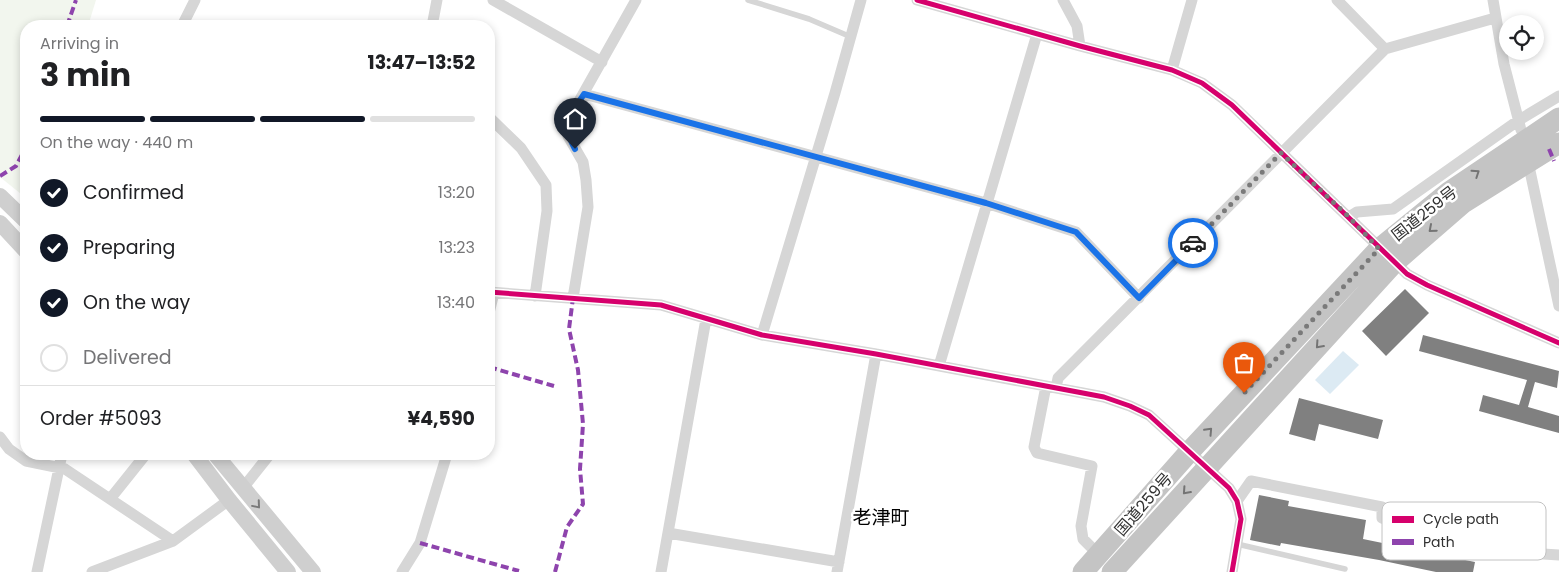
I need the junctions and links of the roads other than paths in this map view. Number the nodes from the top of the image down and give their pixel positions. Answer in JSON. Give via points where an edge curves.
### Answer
{"nodes":[{"id":1,"x":195,"y":0,"type":"edge"},
{"id":2,"x":437,"y":0,"type":"edge"},
{"id":3,"x":493,"y":0,"type":"edge"},
{"id":4,"x":636,"y":0,"type":"edge"},
{"id":5,"x":748,"y":0,"type":"edge"},
{"id":6,"x":861,"y":0,"type":"edge"},
{"id":7,"x":920,"y":0,"type":"edge"},
{"id":8,"x":1062,"y":0,"type":"edge"},
{"id":9,"x":1192,"y":0,"type":"edge"},
{"id":10,"x":1337,"y":0,"type":"edge"},
{"id":11,"x":1493,"y":0,"type":"edge"},
{"id":12,"x":1495,"y":18,"type":"junction"},
{"id":13,"x":185,"y":20,"type":"edge"},
{"id":14,"x":431,"y":20,"type":"edge"},
{"id":15,"x":1038,"y":34,"type":"junction"},
{"id":16,"x":852,"y":37,"type":"junction"},
{"id":17,"x":1080,"y":46,"type":"junction"},
{"id":18,"x":1385,"y":49,"type":"junction"},
{"id":19,"x":602,"y":62,"type":"junction"},
{"id":20,"x":1172,"y":70,"type":"junction"},
{"id":21,"x":584,"y":94,"type":"junction"},
{"id":22,"x":1559,"y":96,"type":"edge"},
{"id":23,"x":1559,"y":118,"type":"edge"},
{"id":24,"x":495,"y":123,"type":"edge"},
{"id":25,"x":1520,"y":125,"type":"junction"},
{"id":26,"x":1559,"y":143,"type":"edge"},
{"id":27,"x":1281,"y":153,"type":"junction"},
{"id":28,"x":815,"y":157,"type":"junction"},
{"id":29,"x":1530,"y":171,"type":"dead end"},
{"id":30,"x":0,"y":196,"type":"edge"},
{"id":31,"x":986,"y":203,"type":"junction"},
{"id":32,"x":20,"y":215,"type":"edge"},
{"id":33,"x":1349,"y":217,"type":"junction"},
{"id":34,"x":0,"y":223,"type":"edge"},
{"id":35,"x":20,"y":245,"type":"edge"},
{"id":36,"x":1386,"y":256,"type":"junction"},
{"id":37,"x":1556,"y":276,"type":"edge"},
{"id":38,"x":495,"y":292,"type":"edge"},
{"id":39,"x":535,"y":296,"type":"junction"},
{"id":40,"x":573,"y":298,"type":"junction"},
{"id":41,"x":1139,"y":298,"type":"junction"},
{"id":42,"x":1559,"y":306,"type":"edge"},
{"id":43,"x":706,"y":319,"type":"junction"},
{"id":44,"x":762,"y":335,"type":"junction"},
{"id":45,"x":1559,"y":343,"type":"edge"},
{"id":46,"x":876,"y":354,"type":"junction"},
{"id":47,"x":939,"y":366,"type":"junction"},
{"id":48,"x":1051,"y":387,"type":"junction"},
{"id":49,"x":0,"y":437,"type":"edge"},
{"id":50,"x":1190,"y":451,"type":"junction"},
{"id":51,"x":20,"y":457,"type":"edge"},
{"id":52,"x":25,"y":460,"type":"edge"},
{"id":53,"x":61,"y":460,"type":"edge"},
{"id":54,"x":141,"y":460,"type":"edge"},
{"id":55,"x":199,"y":460,"type":"edge"},
{"id":56,"x":220,"y":460,"type":"edge"},
{"id":57,"x":265,"y":460,"type":"edge"},
{"id":58,"x":445,"y":460,"type":"edge"},
{"id":59,"x":59,"y":467,"type":"junction"},
{"id":60,"x":1208,"y":467,"type":"junction"},
{"id":61,"x":243,"y":488,"type":"junction"},
{"id":62,"x":110,"y":499,"type":"junction"},
{"id":63,"x":230,"y":500,"type":"junction"},
{"id":64,"x":1237,"y":501,"type":"junction"},
{"id":65,"x":1382,"y":507,"type":"edge"},
{"id":66,"x":668,"y":533,"type":"junction"},
{"id":67,"x":173,"y":541,"type":"junction"},
{"id":68,"x":1237,"y":544,"type":"junction"},
{"id":69,"x":1546,"y":554,"type":"edge"},
{"id":70,"x":1099,"y":555,"type":"junction"},
{"id":71,"x":1559,"y":555,"type":"edge"},
{"id":72,"x":838,"y":567,"type":"edge"},
{"id":73,"x":1345,"y":569,"type":"dead end"},
{"id":74,"x":39,"y":572,"type":"edge"},
{"id":75,"x":92,"y":572,"type":"edge"},
{"id":76,"x":288,"y":572,"type":"edge"},
{"id":77,"x":313,"y":572,"type":"edge"},
{"id":78,"x":402,"y":572,"type":"edge"},
{"id":79,"x":661,"y":572,"type":"edge"},
{"id":80,"x":1083,"y":572,"type":"edge"},
{"id":81,"x":1112,"y":572,"type":"edge"},
{"id":82,"x":1232,"y":572,"type":"edge"}],
"edges":[{"from":1,"to":13,"type":"street"},
{"from":2,"to":14,"type":"street"},
{"from":3,"to":19,"type":"street"},
{"from":4,"to":19,"type":"street"},
{"from":5,"to":16,"type":"lane","via":[[809,19]]},
{"from":6,"to":16,"type":"street"},
{"from":7,"to":15,"type":"street"},
{"from":8,"to":17,"type":"street","via":[[1077,26]]},
{"from":9,"to":20,"type":"street"},
{"from":10,"to":18,"type":"street"},
{"from":11,"to":12,"type":"street"},
{"from":12,"to":18,"type":"street"},
{"from":12,"to":25,"type":"street"},
{"from":15,"to":17,"type":"street"},
{"from":15,"to":31,"type":"street"},
{"from":16,"to":28,"type":"street"},
{"from":17,"to":20,"type":"street"},
{"from":18,"to":27,"type":"street"},
{"from":19,"to":21,"type":"street"},
{"from":20,"to":27,"type":"street","via":[[1202,83],[1232,105]]},
{"from":21,"to":28,"type":"street"},
{"from":21,"to":40,"type":"street","via":[[569,118],[568,127],[568,136],[583,162],[588,207]]},
{"from":22,"to":25,"type":"street"},
{"from":36,"to":23,"type":"highway","name":"国道259号","one_way":true,"via":[[1448,192]]},
{"from":24,"to":39,"type":"street","via":[[521,148],[546,185],[547,211]]},
{"from":25,"to":33,"type":"street","via":[[1392,209],[1357,212]]},
{"from":26,"to":36,"type":"highway","name":"国道259号","one_way":true,"via":[[1463,202]]},
{"from":27,"to":33,"type":"street"},
{"from":27,"to":41,"type":"street"},
{"from":28,"to":31,"type":"street"},
{"from":28,"to":44,"type":"street"},
{"from":29,"to":37,"type":"street"},
{"from":30,"to":32,"type":"street"},
{"from":31,"to":41,"type":"street","via":[[1076,232]]},
{"from":31,"to":47,"type":"street"},
{"from":33,"to":36,"type":"street"},
{"from":34,"to":35,"type":"street"},
{"from":36,"to":45,"type":"street","via":[[1407,274],[1427,285]]},
{"from":50,"to":36,"type":"highway","name":"国道259号","one_way":true},
{"from":36,"to":60,"type":"highway","name":"国道259号","one_way":true},
{"from":37,"to":42,"type":"street"},
{"from":38,"to":39,"type":"street"},
{"from":39,"to":40,"type":"street"},
{"from":40,"to":43,"type":"street","via":[[661,305]]},
{"from":41,"to":48,"type":"street"},
{"from":43,"to":44,"type":"street"},
{"from":43,"to":66,"type":"street"},
{"from":44,"to":46,"type":"street"},
{"from":46,"to":47,"type":"street"},
{"from":46,"to":72,"type":"street"},
{"from":47,"to":48,"type":"street"},
{"from":48,"to":50,"type":"street","via":[[1104,397],[1130,406],[1149,415]]},
{"from":48,"to":70,"type":"street","via":[[1034,447],[1037,453],[1092,466],[1081,526],[1083,539]]},
{"from":49,"to":51,"type":"street"},
{"from":50,"to":60,"type":"street"},
{"from":50,"to":70,"type":"highway","name":"国道259号"},
{"from":52,"to":59,"type":"street"},
{"from":53,"to":59,"type":"street"},
{"from":54,"to":62,"type":"street"},
{"from":55,"to":63,"type":"street"},
{"from":56,"to":61,"type":"street"},
{"from":57,"to":61,"type":"street"},
{"from":58,"to":78,"type":"street","via":[[420,543]]},
{"from":59,"to":62,"type":"street"},
{"from":59,"to":74,"type":"street"},
{"from":60,"to":64,"type":"street"},
{"from":60,"to":81,"type":"highway","name":"国道259号","one_way":true},
{"from":61,"to":77,"type":"street","one_way":true},
{"from":62,"to":67,"type":"street"},
{"from":63,"to":67,"type":"street"},
{"from":63,"to":76,"type":"street"},
{"from":64,"to":65,"type":"street","via":[[1251,481]]},
{"from":64,"to":68,"type":"street","via":[[1241,519]]},
{"from":66,"to":72,"type":"street"},
{"from":66,"to":79,"type":"street"},
{"from":67,"to":75,"type":"street"},
{"from":68,"to":73,"type":"lane"},
{"from":68,"to":82,"type":"street"},
{"from":69,"to":71,"type":"street"},
{"from":70,"to":80,"type":"highway","name":"国道259号"}]}
